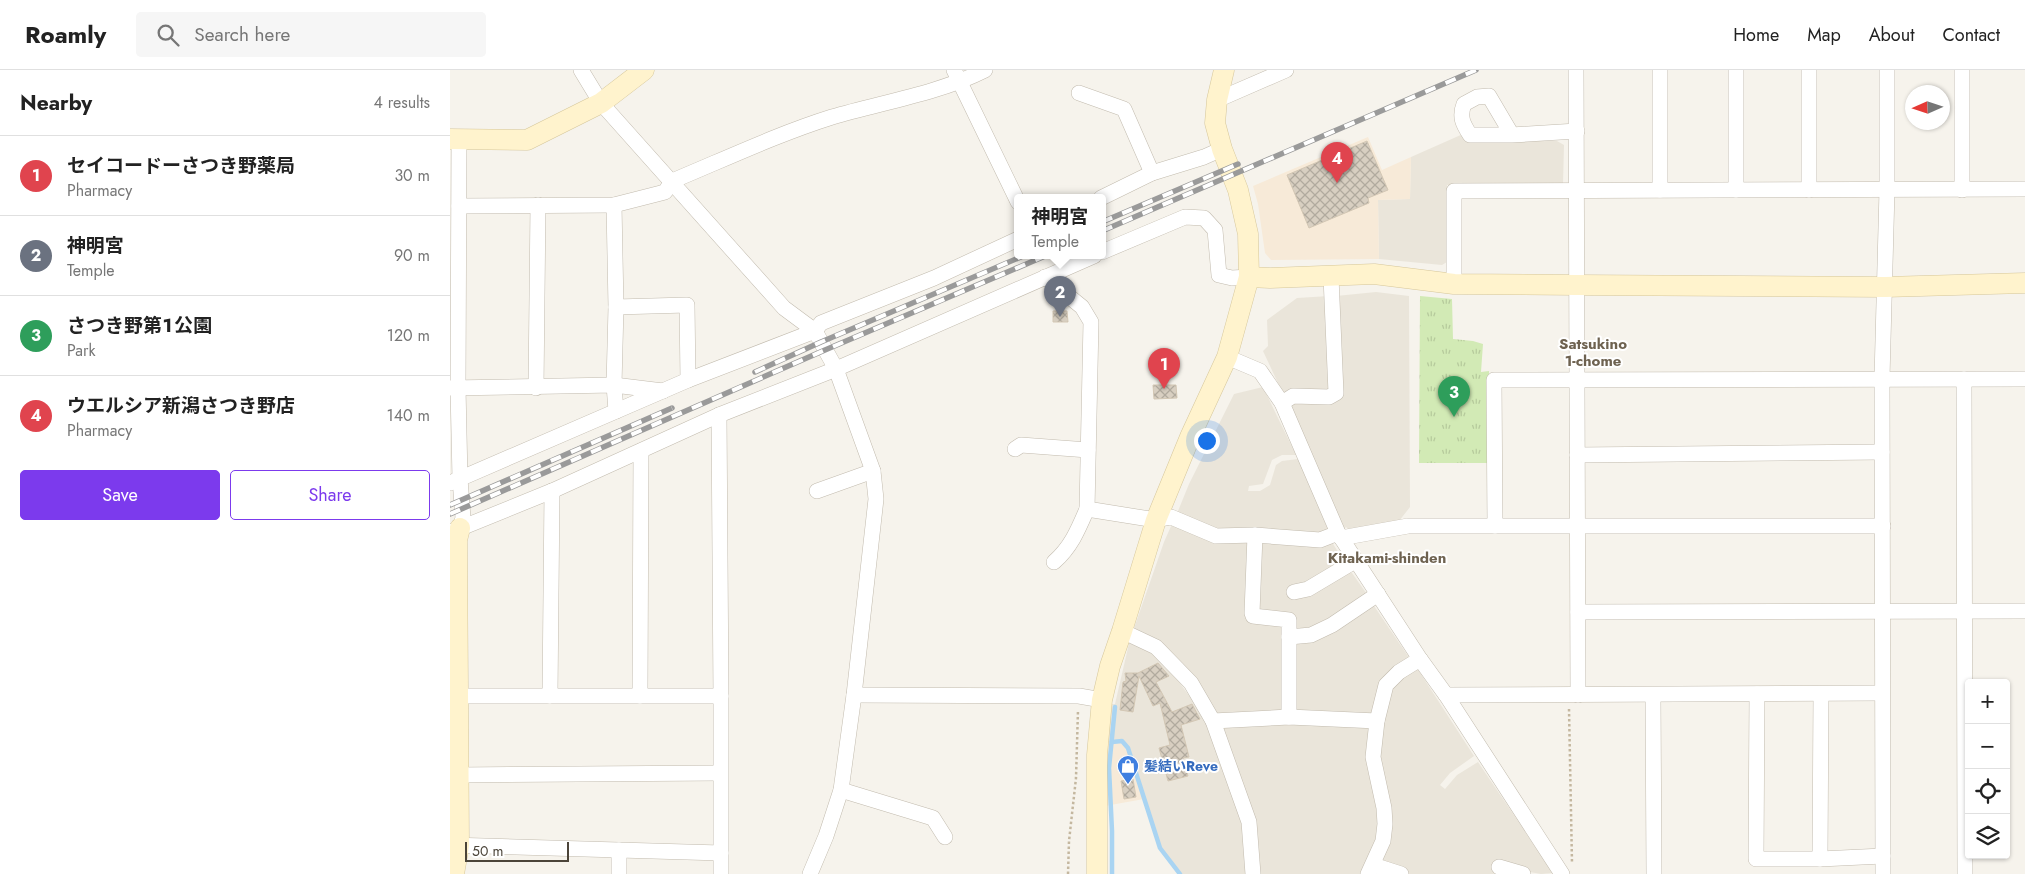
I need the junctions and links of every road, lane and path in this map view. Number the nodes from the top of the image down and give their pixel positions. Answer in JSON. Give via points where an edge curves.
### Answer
{"nodes":[{"id":1,"x":581,"y":70,"type":"edge"},
{"id":2,"x":644,"y":70,"type":"edge"},
{"id":3,"x":985,"y":70,"type":"edge"},
{"id":4,"x":1224,"y":70,"type":"edge"},
{"id":5,"x":1286,"y":70,"type":"edge"},
{"id":6,"x":1576,"y":70,"type":"edge"},
{"id":7,"x":1660,"y":70,"type":"edge"},
{"id":8,"x":1736,"y":70,"type":"edge"},
{"id":9,"x":1809,"y":70,"type":"edge"},
{"id":10,"x":1887,"y":70,"type":"edge"},
{"id":11,"x":1962,"y":70,"type":"edge"},
{"id":12,"x":957,"y":76,"type":"edge"},
{"id":13,"x":1079,"y":93,"type":"dead end"},
{"id":14,"x":1217,"y":100,"type":"junction"},
{"id":15,"x":601,"y":103,"type":"junction"},
{"id":16,"x":1577,"y":131,"type":"junction"},
{"id":17,"x":1512,"y":135,"type":"dead end"},
{"id":18,"x":454,"y":139,"type":"edge"},
{"id":19,"x":1222,"y":149,"type":"junction"},
{"id":20,"x":1152,"y":173,"type":"junction"},
{"id":21,"x":672,"y":181,"type":"junction"},
{"id":22,"x":2025,"y":189,"type":"edge"},
{"id":23,"x":1577,"y":190,"type":"junction"},
{"id":24,"x":1660,"y":190,"type":"junction"},
{"id":25,"x":1736,"y":190,"type":"junction"},
{"id":26,"x":1810,"y":190,"type":"junction"},
{"id":27,"x":1887,"y":190,"type":"junction"},
{"id":28,"x":1962,"y":190,"type":"junction"},
{"id":29,"x":1014,"y":194,"type":"edge"},
{"id":30,"x":1106,"y":196,"type":"edge"},
{"id":31,"x":538,"y":205,"type":"junction"},
{"id":32,"x":614,"y":205,"type":"junction"},
{"id":33,"x":459,"y":206,"type":"junction"},
{"id":34,"x":1014,"y":241,"type":"edge"},
{"id":35,"x":1106,"y":250,"type":"edge"},
{"id":36,"x":1087,"y":259,"type":"edge"},
{"id":37,"x":1045,"y":277,"type":"junction"},
{"id":38,"x":1249,"y":277,"type":"junction"},
{"id":39,"x":1331,"y":277,"type":"junction"},
{"id":40,"x":2025,"y":283,"type":"edge"},
{"id":41,"x":1454,"y":284,"type":"junction"},
{"id":42,"x":1577,"y":285,"type":"junction"},
{"id":43,"x":1885,"y":287,"type":"junction"},
{"id":44,"x":616,"y":307,"type":"junction"},
{"id":45,"x":814,"y":331,"type":"junction"},
{"id":46,"x":1227,"y":357,"type":"junction"},
{"id":47,"x":836,"y":369,"type":"junction"},
{"id":48,"x":1882,"y":378,"type":"junction"},
{"id":49,"x":2025,"y":378,"type":"edge"},
{"id":50,"x":1964,"y":379,"type":"junction"},
{"id":51,"x":688,"y":380,"type":"junction"},
{"id":52,"x":1577,"y":380,"type":"junction"},
{"id":53,"x":614,"y":385,"type":"junction"},
{"id":54,"x":454,"y":388,"type":"edge"},
{"id":55,"x":536,"y":388,"type":"junction"},
{"id":56,"x":665,"y":391,"type":"junction"},
{"id":57,"x":1282,"y":403,"type":"junction"},
{"id":58,"x":616,"y":411,"type":"junction"},
{"id":59,"x":719,"y":416,"type":"junction"},
{"id":60,"x":1014,"y":450,"type":"dead end"},
{"id":61,"x":1088,"y":450,"type":"junction"},
{"id":62,"x":641,"y":451,"type":"junction"},
{"id":63,"x":1882,"y":452,"type":"junction"},
{"id":64,"x":1577,"y":455,"type":"junction"},
{"id":65,"x":873,"y":471,"type":"junction"},
{"id":66,"x":455,"y":481,"type":"edge"},
{"id":67,"x":552,"y":490,"type":"junction"},
{"id":68,"x":817,"y":491,"type":"dead end"},
{"id":69,"x":1087,"y":509,"type":"junction"},
{"id":70,"x":1156,"y":520,"type":"junction"},
{"id":71,"x":1494,"y":526,"type":"junction"},
{"id":72,"x":1578,"y":526,"type":"junction"},
{"id":73,"x":1883,"y":526,"type":"junction"},
{"id":74,"x":455,"y":530,"type":"edge"},
{"id":75,"x":1255,"y":535,"type":"junction"},
{"id":76,"x":1339,"y":536,"type":"junction"},
{"id":77,"x":1355,"y":561,"type":"junction"},
{"id":78,"x":1054,"y":562,"type":"dead end"},
{"id":79,"x":1294,"y":592,"type":"dead end"},
{"id":80,"x":1378,"y":594,"type":"junction"},
{"id":81,"x":2025,"y":611,"type":"edge"},
{"id":82,"x":1578,"y":612,"type":"junction"},
{"id":83,"x":1883,"y":612,"type":"junction"},
{"id":84,"x":1965,"y":612,"type":"junction"},
{"id":85,"x":1122,"y":631,"type":"junction"},
{"id":86,"x":1289,"y":637,"type":"junction"},
{"id":87,"x":1420,"y":659,"type":"junction"},
{"id":88,"x":1882,"y":693,"type":"junction"},
{"id":89,"x":1757,"y":694,"type":"junction"},
{"id":90,"x":1821,"y":694,"type":"junction"},
{"id":91,"x":854,"y":695,"type":"junction"},
{"id":92,"x":1446,"y":695,"type":"junction"},
{"id":93,"x":1578,"y":695,"type":"junction"},
{"id":94,"x":1654,"y":695,"type":"junction"},
{"id":95,"x":459,"y":696,"type":"junction"},
{"id":96,"x":550,"y":696,"type":"junction"},
{"id":97,"x":640,"y":696,"type":"junction"},
{"id":98,"x":721,"y":696,"type":"junction"},
{"id":99,"x":1079,"y":696,"type":"junction"},
{"id":100,"x":1102,"y":700,"type":"junction"},
{"id":101,"x":1289,"y":717,"type":"junction"},
{"id":102,"x":1214,"y":721,"type":"junction"},
{"id":103,"x":1377,"y":721,"type":"junction"},
{"id":104,"x":720,"y":774,"type":"junction"},
{"id":105,"x":459,"y":775,"type":"junction"},
{"id":106,"x":841,"y":790,"type":"junction"},
{"id":107,"x":945,"y":837,"type":"dead end"},
{"id":108,"x":455,"y":845,"type":"edge"},
{"id":109,"x":619,"y":850,"type":"junction"},
{"id":110,"x":721,"y":853,"type":"junction"},
{"id":111,"x":1883,"y":856,"type":"junction"},
{"id":112,"x":1820,"y":859,"type":"junction"},
{"id":113,"x":1499,"y":867,"type":"dead end"},
{"id":114,"x":1371,"y":869,"type":"edge"},
{"id":115,"x":1567,"y":873,"type":"edge"},
{"id":116,"x":454,"y":874,"type":"edge"},
{"id":117,"x":619,"y":874,"type":"edge"},
{"id":118,"x":721,"y":874,"type":"edge"},
{"id":119,"x":810,"y":874,"type":"edge"},
{"id":120,"x":1068,"y":874,"type":"edge"},
{"id":121,"x":1097,"y":874,"type":"edge"},
{"id":122,"x":1253,"y":874,"type":"edge"},
{"id":123,"x":1401,"y":874,"type":"edge"},
{"id":124,"x":1523,"y":874,"type":"edge"},
{"id":125,"x":1654,"y":874,"type":"edge"},
{"id":126,"x":1883,"y":874,"type":"edge"},
{"id":127,"x":1965,"y":874,"type":"edge"}],
"edges":[{"from":1,"to":15,"type":"street"},
{"from":2,"to":15,"type":"street"},
{"from":3,"to":12,"type":"street"},
{"from":4,"to":14,"type":"street"},
{"from":5,"to":14,"type":"street"},
{"from":6,"to":16,"type":"street"},
{"from":7,"to":24,"type":"street"},
{"from":8,"to":25,"type":"street"},
{"from":9,"to":26,"type":"street"},
{"from":10,"to":27,"type":"street"},
{"from":11,"to":28,"type":"street"},
{"from":12,"to":21,"type":"street","via":[[805,126]]},
{"from":12,"to":29,"type":"street"},
{"from":13,"to":20,"type":"street","via":[[1124,109]]},
{"from":14,"to":19,"type":"street","via":[[1215,123]]},
{"from":15,"to":18,"type":"street","via":[[527,140]]},
{"from":15,"to":21,"type":"street"},
{"from":16,"to":17,"type":"street"},
{"from":16,"to":23,"type":"street"},
{"from":18,"to":33,"type":"street"},
{"from":19,"to":20,"type":"street"},
{"from":19,"to":38,"type":"street","via":[[1238,190],[1246,225]]},
{"from":20,"to":30,"type":"street"},
{"from":21,"to":32,"type":"street","via":[[665,192]]},
{"from":21,"to":45,"type":"street","via":[[784,308]]},
{"from":22,"to":28,"type":"street"},
{"from":23,"to":24,"type":"street"},
{"from":23,"to":41,"type":"street","via":[[1454,191]]},
{"from":23,"to":42,"type":"street"},
{"from":24,"to":25,"type":"street"},
{"from":25,"to":26,"type":"street"},
{"from":26,"to":27,"type":"street"},
{"from":27,"to":28,"type":"street"},
{"from":27,"to":43,"type":"street"},
{"from":31,"to":32,"type":"street"},
{"from":31,"to":33,"type":"street"},
{"from":31,"to":55,"type":"street"},
{"from":32,"to":44,"type":"street"},
{"from":33,"to":54,"type":"street"},
{"from":34,"to":45,"type":"street","via":[[934,278],[822,323]]},
{"from":35,"to":38,"type":"street","via":[[1185,217],[1204,218],[1215,230],[1219,274],[1232,278]]},
{"from":36,"to":37,"type":"street"},
{"from":37,"to":47,"type":"street"},
{"from":37,"to":61,"type":"street","via":[[1082,307],[1091,322]]},
{"from":38,"to":39,"type":"street"},
{"from":38,"to":46,"type":"street"},
{"from":39,"to":41,"type":"street","via":[[1374,274]]},
{"from":39,"to":57,"type":"street","via":[[1336,393],[1329,396],[1293,396]]},
{"from":40,"to":43,"type":"street"},
{"from":41,"to":42,"type":"street"},
{"from":42,"to":43,"type":"street"},
{"from":42,"to":52,"type":"street"},
{"from":43,"to":48,"type":"street"},
{"from":44,"to":51,"type":"street","via":[[687,305]]},
{"from":44,"to":53,"type":"street"},
{"from":45,"to":47,"type":"street"},
{"from":45,"to":51,"type":"street"},
{"from":46,"to":57,"type":"street","via":[[1260,371]]},
{"from":46,"to":70,"type":"street"},
{"from":47,"to":59,"type":"street"},
{"from":47,"to":65,"type":"street"},
{"from":48,"to":50,"type":"street"},
{"from":48,"to":52,"type":"street"},
{"from":48,"to":63,"type":"street"},
{"from":49,"to":50,"type":"street"},
{"from":50,"to":84,"type":"street"},
{"from":51,"to":56,"type":"street"},
{"from":52,"to":64,"type":"street"},
{"from":52,"to":71,"type":"street","via":[[1494,380]]},
{"from":53,"to":55,"type":"street"},
{"from":53,"to":56,"type":"street"},
{"from":53,"to":58,"type":"street"},
{"from":54,"to":55,"type":"street"},
{"from":54,"to":66,"type":"street"},
{"from":56,"to":58,"type":"street"},
{"from":57,"to":76,"type":"street"},
{"from":58,"to":66,"type":"street"},
{"from":59,"to":62,"type":"street"},
{"from":59,"to":98,"type":"street"},
{"from":60,"to":61,"type":"street","via":[[1021,445]]},
{"from":61,"to":69,"type":"street"},
{"from":62,"to":67,"type":"street"},
{"from":62,"to":97,"type":"street"},
{"from":63,"to":64,"type":"street"},
{"from":63,"to":73,"type":"street"},
{"from":64,"to":72,"type":"street"},
{"from":65,"to":68,"type":"street"},
{"from":65,"to":91,"type":"street","via":[[876,499]]},
{"from":66,"to":74,"type":"street","via":[[463,518]]},
{"from":67,"to":74,"type":"street"},
{"from":67,"to":96,"type":"street"},
{"from":69,"to":70,"type":"street"},
{"from":69,"to":78,"type":"street","via":[[1074,538]]},
{"from":70,"to":75,"type":"street","via":[[1171,517],[1216,536]]},
{"from":70,"to":85,"type":"street"},
{"from":71,"to":72,"type":"street"},
{"from":71,"to":76,"type":"street","via":[[1408,526]]},
{"from":72,"to":73,"type":"street"},
{"from":72,"to":82,"type":"street"},
{"from":73,"to":83,"type":"street"},
{"from":74,"to":95,"type":"street"},
{"from":75,"to":76,"type":"street","via":[[1320,540]]},
{"from":75,"to":86,"type":"street","via":[[1252,614],[1290,620]]},
{"from":76,"to":77,"type":"street"},
{"from":77,"to":79,"type":"street","via":[[1308,588]]},
{"from":77,"to":80,"type":"street"},
{"from":80,"to":86,"type":"street","via":[[1332,625],[1311,635]]},
{"from":80,"to":87,"type":"street"},
{"from":81,"to":84,"type":"street"},
{"from":82,"to":83,"type":"street"},
{"from":82,"to":93,"type":"street"},
{"from":83,"to":84,"type":"street"},
{"from":83,"to":88,"type":"street"},
{"from":84,"to":127,"type":"street"},
{"from":85,"to":100,"type":"street"},
{"from":85,"to":102,"type":"street","via":[[1156,647],[1191,683]]},
{"from":86,"to":101,"type":"street"},
{"from":87,"to":92,"type":"street"},
{"from":87,"to":103,"type":"street","via":[[1386,685]]},
{"from":88,"to":90,"type":"street"},
{"from":88,"to":111,"type":"street"},
{"from":89,"to":90,"type":"street"},
{"from":89,"to":94,"type":"street"},
{"from":89,"to":112,"type":"street","via":[[1756,859]]},
{"from":90,"to":112,"type":"street"},
{"from":91,"to":99,"type":"street"},
{"from":91,"to":106,"type":"street"},
{"from":92,"to":93,"type":"street"},
{"from":92,"to":115,"type":"street"},
{"from":93,"to":94,"type":"street"},
{"from":93,"to":115,"type":"path","via":[[1568,702]]},
{"from":94,"to":125,"type":"street"},
{"from":95,"to":96,"type":"street"},
{"from":95,"to":105,"type":"street"},
{"from":96,"to":97,"type":"street"},
{"from":97,"to":98,"type":"street"},
{"from":98,"to":104,"type":"street"},
{"from":99,"to":100,"type":"street"},
{"from":99,"to":120,"type":"path"},
{"from":100,"to":121,"type":"street","via":[[1097,755]]},
{"from":101,"to":102,"type":"street"},
{"from":101,"to":103,"type":"street"},
{"from":102,"to":122,"type":"street","via":[[1249,822]]},
{"from":103,"to":114,"type":"street","via":[[1373,757],[1385,824],[1383,841]]},
{"from":104,"to":105,"type":"street"},
{"from":104,"to":110,"type":"street"},
{"from":105,"to":108,"type":"street"},
{"from":106,"to":107,"type":"street","via":[[933,818]]},
{"from":106,"to":119,"type":"street"},
{"from":108,"to":109,"type":"street"},
{"from":108,"to":116,"type":"street"},
{"from":109,"to":110,"type":"street"},
{"from":109,"to":117,"type":"street"},
{"from":110,"to":118,"type":"street"},
{"from":111,"to":112,"type":"street"},
{"from":111,"to":126,"type":"street"},
{"from":113,"to":124,"type":"street"},
{"from":114,"to":123,"type":"street"}]}
